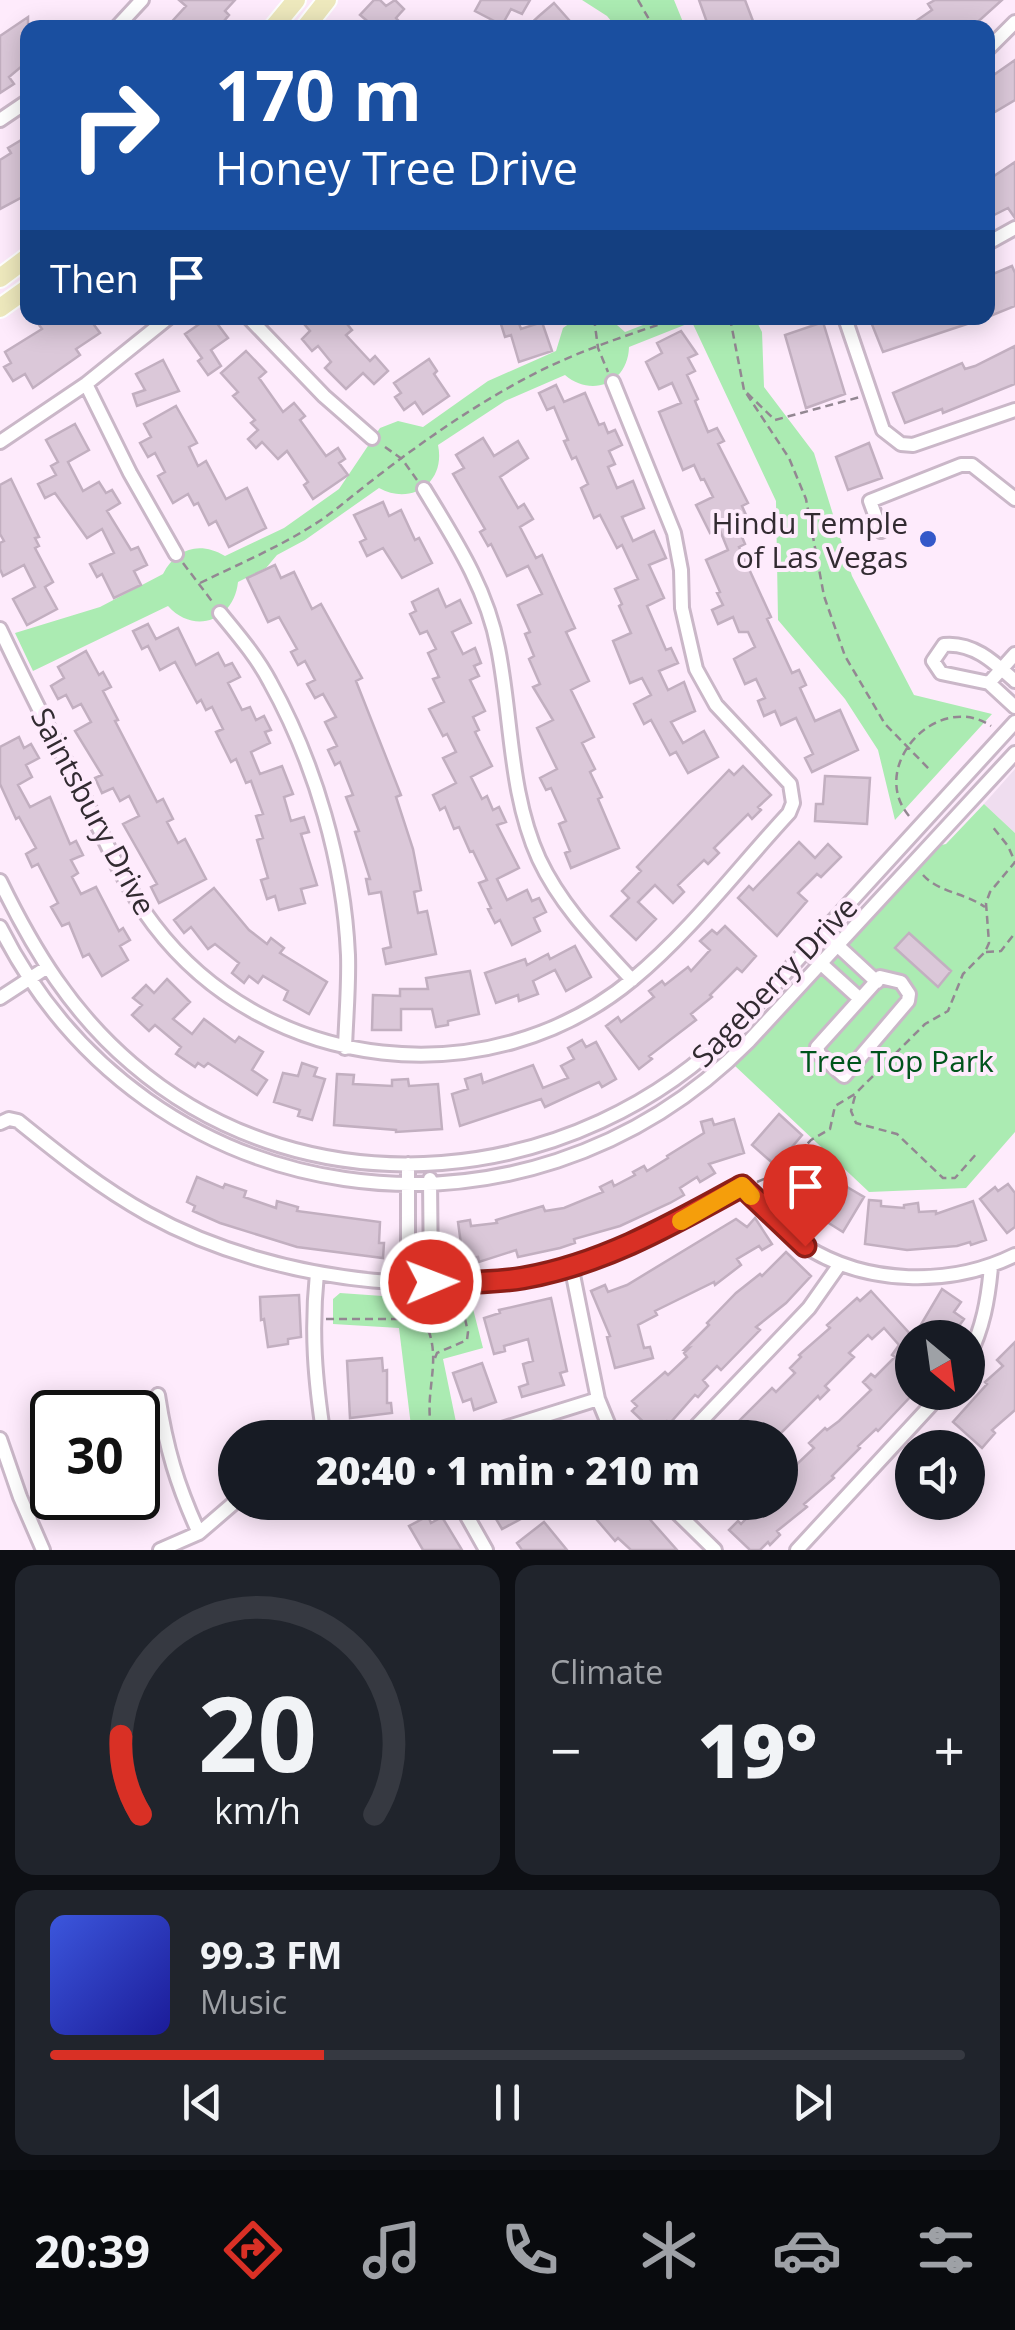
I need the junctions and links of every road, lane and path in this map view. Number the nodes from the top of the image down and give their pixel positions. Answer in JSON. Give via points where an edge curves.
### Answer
{"nodes":[{"id":1,"x":142,"y":0,"type":"edge"},
{"id":2,"x":296,"y":0,"type":"edge"},
{"id":3,"x":327,"y":0,"type":"edge"},
{"id":4,"x":123,"y":20,"type":"edge"},
{"id":5,"x":280,"y":20,"type":"edge"},
{"id":6,"x":311,"y":20,"type":"edge"},
{"id":7,"x":1015,"y":22,"type":"edge"},
{"id":8,"x":995,"y":42,"type":"edge"},
{"id":9,"x":159,"y":325,"type":"edge"},
{"id":10,"x":257,"y":325,"type":"edge"},
{"id":11,"x":595,"y":325,"type":"edge"},
{"id":12,"x":659,"y":325,"type":"edge"},
{"id":13,"x":731,"y":325,"type":"edge"},
{"id":14,"x":847,"y":325,"type":"edge"},
{"id":15,"x":598,"y":348,"type":"junction"},
{"id":16,"x":612,"y":382,"type":"joint"},
{"id":17,"x":86,"y":384,"type":"junction"},
{"id":18,"x":744,"y":390,"type":"junction"},
{"id":19,"x":871,"y":394,"type":"junction"},
{"id":20,"x":1015,"y":410,"type":"edge"},
{"id":21,"x":372,"y":438,"type":"joint"},
{"id":22,"x":0,"y":442,"type":"edge"},
{"id":23,"x":402,"y":459,"type":"junction"},
{"id":24,"x":424,"y":489,"type":"joint"},
{"id":25,"x":1015,"y":499,"type":"edge"},
{"id":26,"x":881,"y":530,"type":"dead end"},
{"id":27,"x":176,"y":554,"type":"joint"},
{"id":28,"x":200,"y":584,"type":"junction"},
{"id":29,"x":220,"y":613,"type":"joint"},
{"id":30,"x":2,"y":636,"type":"edge"},
{"id":31,"x":1015,"y":654,"type":"edge"},
{"id":32,"x":14,"y":658,"type":"junction"},
{"id":33,"x":0,"y":664,"type":"edge"},
{"id":34,"x":1001,"y":669,"type":"junction"},
{"id":35,"x":1015,"y":681,"type":"edge"},
{"id":36,"x":988,"y":684,"type":"junction"},
{"id":37,"x":1015,"y":707,"type":"edge"},
{"id":38,"x":1015,"y":722,"type":"edge"},
{"id":39,"x":991,"y":726,"type":"dead end"},
{"id":40,"x":907,"y":747,"type":"junction"},
{"id":41,"x":1015,"y":752,"type":"edge"},
{"id":42,"x":931,"y":771,"type":"dead end"},
{"id":43,"x":909,"y":816,"type":"dead end"},
{"id":44,"x":923,"y":875,"type":"dead end"},
{"id":45,"x":0,"y":881,"type":"edge"},
{"id":46,"x":986,"y":908,"type":"dead end"},
{"id":47,"x":0,"y":927,"type":"edge"},
{"id":48,"x":823,"y":932,"type":"junction"},
{"id":49,"x":1015,"y":933,"type":"edge"},
{"id":50,"x":838,"y":946,"type":"junction"},
{"id":51,"x":806,"y":950,"type":"junction"},
{"id":52,"x":985,"y":952,"type":"dead end"},
{"id":53,"x":821,"y":964,"type":"junction"},
{"id":54,"x":46,"y":968,"type":"junction"},
{"id":55,"x":29,"y":979,"type":"junction"},
{"id":56,"x":632,"y":980,"type":"junction"},
{"id":57,"x":876,"y":982,"type":"junction"},
{"id":58,"x":0,"y":998,"type":"edge"},
{"id":59,"x":860,"y":999,"type":"junction"},
{"id":60,"x":344,"y":1048,"type":"junction"},
{"id":61,"x":856,"y":1094,"type":"dead end"},
{"id":62,"x":5,"y":1121,"type":"edge"},
{"id":63,"x":978,"y":1152,"type":"dead end"},
{"id":64,"x":419,"y":1164,"type":"junction"},
{"id":65,"x":419,"y":1185,"type":"junction"},
{"id":66,"x":1015,"y":1255,"type":"edge"},
{"id":67,"x":840,"y":1264,"type":"junction"},
{"id":68,"x":571,"y":1266,"type":"junction"},
{"id":69,"x":991,"y":1267,"type":"junction"},
{"id":70,"x":317,"y":1273,"type":"junction"},
{"id":71,"x":408,"y":1281,"type":"junction"},
{"id":72,"x":431,"y":1282,"type":"junction"},
{"id":73,"x":462,"y":1282,"type":"junction"},
{"id":74,"x":312,"y":1320,"type":"junction"},
{"id":75,"x":983,"y":1320,"type":"edge"},
{"id":76,"x":432,"y":1341,"type":"junction"},
{"id":77,"x":443,"y":1350,"type":"junction"},
{"id":78,"x":435,"y":1359,"type":"junction"},
{"id":79,"x":598,"y":1399,"type":"junction"},
{"id":80,"x":160,"y":1408,"type":"edge"},
{"id":81,"x":926,"y":1410,"type":"edge"},
{"id":82,"x":321,"y":1420,"type":"edge"},
{"id":83,"x":431,"y":1420,"type":"edge"},
{"id":84,"x":531,"y":1420,"type":"edge"},
{"id":85,"x":607,"y":1420,"type":"edge"},
{"id":86,"x":702,"y":1420,"type":"edge"},
{"id":87,"x":0,"y":1439,"type":"edge"},
{"id":88,"x":218,"y":1516,"type":"edge"},
{"id":89,"x":469,"y":1520,"type":"edge"},
{"id":90,"x":684,"y":1520,"type":"edge"},
{"id":91,"x":199,"y":1532,"type":"junction"},
{"id":92,"x":43,"y":1550,"type":"edge"},
{"id":93,"x":160,"y":1550,"type":"edge"},
{"id":94,"x":486,"y":1550,"type":"edge"},
{"id":95,"x":715,"y":1550,"type":"edge"},
{"id":96,"x":797,"y":1550,"type":"edge"}],
"edges":[{"from":1,"to":4,"type":"street"},
{"from":2,"to":5,"type":"main road"},
{"from":3,"to":6,"type":"main road"},
{"from":7,"to":8,"type":"street"},
{"from":9,"to":17,"type":"street"},
{"from":10,"to":21,"type":"street"},
{"from":11,"to":15,"type":"path"},
{"from":12,"to":15,"type":"path"},
{"from":13,"to":18,"type":"path"},
{"from":14,"to":19,"type":"street"},
{"from":15,"to":16,"type":"path"},
{"from":15,"to":23,"type":"path","via":[[549,367]]},
{"from":16,"to":56,"type":"street","name":"Saintsbury Drive","via":[[674,533],[696,668],[716,705],[790,784],[792,803]]},
{"from":17,"to":22,"type":"street"},
{"from":17,"to":27,"type":"street"},
{"from":18,"to":19,"type":"path","via":[[775,420]]},
{"from":18,"to":40,"type":"path","via":[[800,482],[824,596],[845,656]]},
{"from":19,"to":20,"type":"street","via":[[883,430],[902,444]]},
{"from":21,"to":23,"type":"path"},
{"from":23,"to":24,"type":"path"},
{"from":23,"to":28,"type":"path","via":[[283,542]]},
{"from":24,"to":56,"type":"street","via":[[470,564],[492,620],[519,798],[539,858],[570,912]]},
{"from":25,"to":26,"type":"street","via":[[972,465],[961,465],[870,501]]},
{"from":27,"to":28,"type":"path"},
{"from":28,"to":29,"type":"path"},
{"from":29,"to":60,"type":"street","via":[[271,683],[324,818],[348,954]]},
{"from":30,"to":32,"type":"street","name":"Saintsbury Drive"},
{"from":31,"to":34,"type":"street"},
{"from":32,"to":33,"type":"street"},
{"from":32,"to":60,"type":"street","name":"Saintsbury Drive","via":[[154,926],[231,998],[276,1024]]},
{"from":34,"to":35,"type":"street"},
{"from":34,"to":36,"type":"street"},
{"from":34,"to":36,"type":"street","via":[[960,644],[936,652],[941,674]]},
{"from":36,"to":37,"type":"street"},
{"from":38,"to":48,"type":"street","name":"Sageberry Drive"},
{"from":39,"to":40,"type":"path","via":[[945,719]]},
{"from":40,"to":42,"type":"path"},
{"from":40,"to":43,"type":"path","via":[[897,785]]},
{"from":41,"to":50,"type":"street","name":"Sageberry Drive"},
{"from":44,"to":46,"type":"path"},
{"from":45,"to":54,"type":"street","name":"Sageberry Drive"},
{"from":47,"to":55,"type":"street","name":"Sageberry Drive"},
{"from":48,"to":50,"type":"street"},
{"from":48,"to":51,"type":"street","name":"Sageberry Drive"},
{"from":49,"to":52,"type":"path","via":[[1001,951]]},
{"from":50,"to":53,"type":"street","name":"Sageberry Drive"},
{"from":50,"to":57,"type":"street"},
{"from":51,"to":53,"type":"street"},
{"from":51,"to":64,"type":"street","name":"Sageberry Drive","via":[[709,1052],[659,1092],[542,1146]]},
{"from":53,"to":59,"type":"street"},
{"from":53,"to":65,"type":"street","name":"Sageberry Drive","via":[[720,1070],[645,1124],[552,1164]]},
{"from":54,"to":55,"type":"street"},
{"from":54,"to":64,"type":"street","name":"Sageberry Drive","via":[[120,1054],[204,1112],[290,1147]]},
{"from":55,"to":58,"type":"street"},
{"from":55,"to":65,"type":"street","name":"Sageberry Drive","via":[[97,1059],[181,1121],[277,1164],[342,1179]]},
{"from":56,"to":60,"type":"street","name":"Saintsbury Drive","via":[[586,1012],[495,1048],[416,1056]]},
{"from":57,"to":59,"type":"street"},
{"from":57,"to":59,"type":"street","via":[[897,978],[908,1001],[844,1076],[817,1048]]},
{"from":61,"to":63,"type":"path","via":[[856,1123],[897,1134],[943,1178],[955,1178]]},
{"from":62,"to":70,"type":"street","via":[[18,1121],[79,1171],[160,1220],[254,1258]]},
{"from":64,"to":65,"type":"street"},
{"from":64,"to":65,"type":"street"},
{"from":65,"to":71,"type":"street"},
{"from":65,"to":72,"type":"street"},
{"from":66,"to":69,"type":"street"},
{"from":67,"to":68,"type":"street","via":[[790,1234],[742,1186],[671,1227]]},
{"from":67,"to":69,"type":"street","via":[[887,1276]]},
{"from":67,"to":86,"type":"street","via":[[809,1308]]},
{"from":68,"to":73,"type":"street"},
{"from":68,"to":79,"type":"street"},
{"from":69,"to":75,"type":"street"},
{"from":70,"to":71,"type":"street"},
{"from":70,"to":74,"type":"street"},
{"from":71,"to":72,"type":"street"},
{"from":72,"to":73,"type":"street"},
{"from":73,"to":77,"type":"path","via":[[466,1340]]},
{"from":74,"to":76,"type":"path","via":[[400,1318],[429,1332]]},
{"from":74,"to":82,"type":"street"},
{"from":76,"to":77,"type":"path"},
{"from":76,"to":78,"type":"path"},
{"from":77,"to":78,"type":"path"},
{"from":78,"to":83,"type":"path"},
{"from":79,"to":84,"type":"street"},
{"from":79,"to":85,"type":"street"},
{"from":80,"to":91,"type":"street","via":[[176,1484]]},
{"from":81,"to":96,"type":"street"},
{"from":87,"to":92,"type":"street"},
{"from":88,"to":91,"type":"street"},
{"from":89,"to":94,"type":"street"},
{"from":90,"to":95,"type":"street"},
{"from":91,"to":93,"type":"street"}]}
